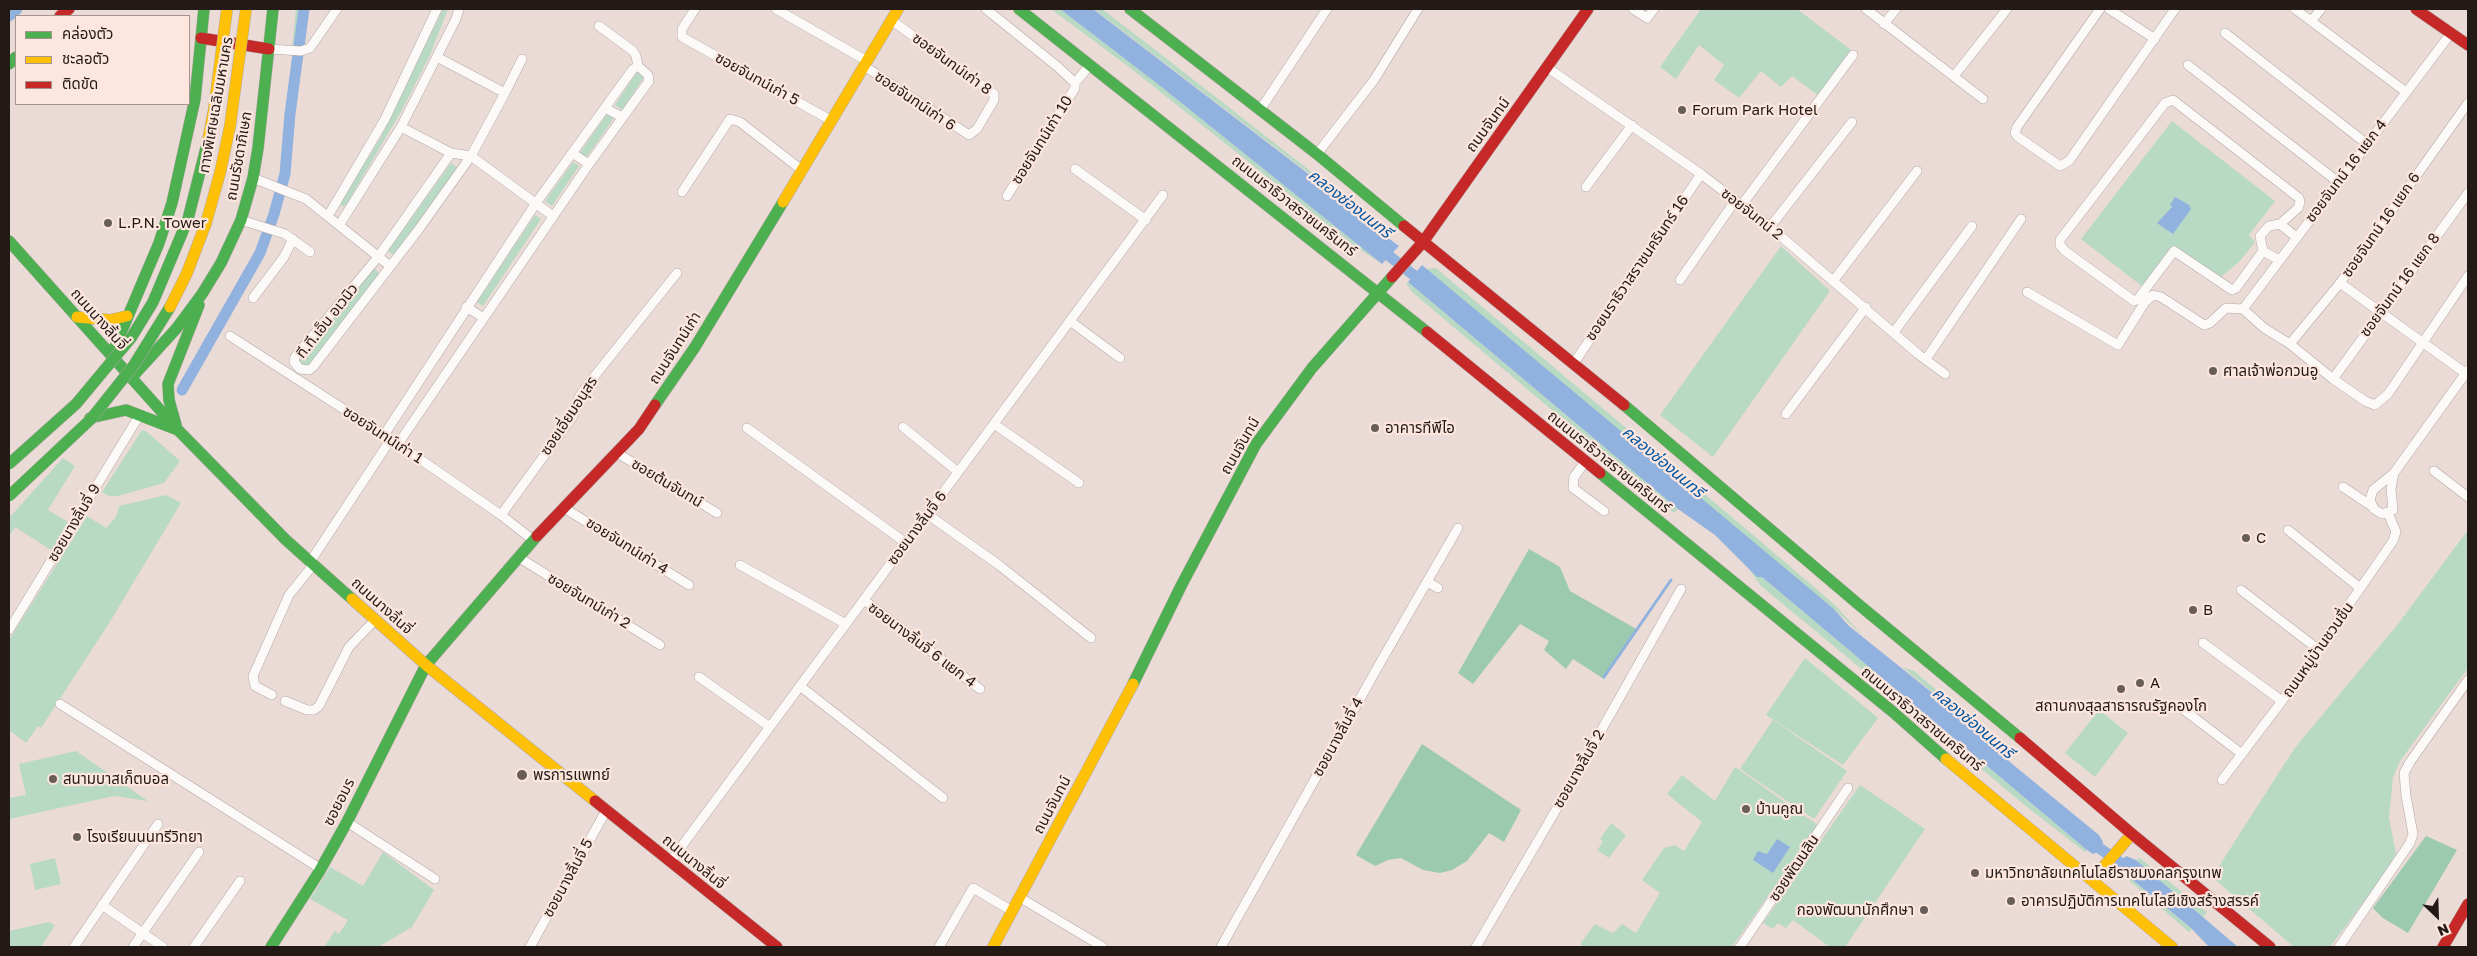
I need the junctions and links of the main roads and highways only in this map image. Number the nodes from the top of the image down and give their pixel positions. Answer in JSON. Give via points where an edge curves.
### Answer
{"nodes":[{"id":1,"x":204,"y":9,"type":"edge"},
{"id":2,"x":227,"y":9,"type":"edge"},
{"id":3,"x":246,"y":9,"type":"edge"},
{"id":4,"x":273,"y":9,"type":"edge"},
{"id":5,"x":898,"y":9,"type":"edge"},
{"id":6,"x":1019,"y":9,"type":"edge"},
{"id":7,"x":1130,"y":9,"type":"edge"},
{"id":8,"x":1588,"y":9,"type":"edge"},
{"id":9,"x":2423,"y":11,"type":"edge"},
{"id":10,"x":201,"y":38,"type":"junction"},
{"id":11,"x":2468,"y":46,"type":"edge"},
{"id":12,"x":269,"y":48,"type":"junction"},
{"id":13,"x":9,"y":241,"type":"edge"},
{"id":14,"x":1423,"y":242,"type":"junction"},
{"id":15,"x":1379,"y":292,"type":"junction"},
{"id":16,"x":202,"y":294,"type":"junction"},
{"id":17,"x":77,"y":316,"type":"junction"},
{"id":18,"x":127,"y":316,"type":"junction"},
{"id":19,"x":112,"y":354,"type":"junction"},
{"id":20,"x":131,"y":378,"type":"junction"},
{"id":21,"x":88,"y":419,"type":"junction"},
{"id":22,"x":178,"y":430,"type":"junction"},
{"id":23,"x":9,"y":464,"type":"edge"},
{"id":24,"x":9,"y":487,"type":"edge"},
{"id":25,"x":9,"y":496,"type":"edge"},
{"id":26,"x":426,"y":665,"type":"junction"},
{"id":27,"x":2132,"y":834,"type":"junction"},
{"id":28,"x":2092,"y":880,"type":"junction"},
{"id":29,"x":2468,"y":904,"type":"edge"},
{"id":30,"x":271,"y":947,"type":"edge"},
{"id":31,"x":777,"y":947,"type":"edge"},
{"id":32,"x":993,"y":947,"type":"edge"},
{"id":33,"x":2172,"y":947,"type":"edge"},
{"id":34,"x":2270,"y":947,"type":"edge"},
{"id":35,"x":2443,"y":947,"type":"edge"}],
"edges":[{"from":1,"to":10,"type":"main road"},
{"from":2,"to":23,"type":"main road","name":"ทางพิเศษเฉลิมมหานคร","bridge":true,"via":[[214,109],[200,176],[188,219],[153,302],[131,338],[76,404]]},
{"from":3,"to":25,"type":"main road","name":"ทางพิเศษเฉลิมมหานคร","bridge":true,"via":[[222,164],[206,223],[187,273],[166,315],[134,365],[91,419]]},
{"from":4,"to":12,"type":"main road","name":"ถนนรัชดาภิเษก"},
{"from":5,"to":26,"type":"main road","name":"ถนนจันทน์เก่า","via":[[803,172],[695,347],[639,429],[533,540]]},
{"from":6,"to":15,"type":"main road","name":"ถนนนราธิวาสราชนครินทร์"},
{"from":7,"to":14,"type":"main road","via":[[1318,154]]},
{"from":8,"to":14,"type":"main road","name":"ถนนจันทน์"},
{"from":9,"to":11,"type":"main road"},
{"from":10,"to":12,"type":"main road"},
{"from":10,"to":18,"type":"main road","via":[[195,99],[172,203],[159,243]]},
{"from":12,"to":16,"type":"main road","name":"ถนนรัชดาภิเษก","via":[[253,178],[241,220]]},
{"from":13,"to":17,"type":"main road","name":"ถนนนางลิ้นจี่"},
{"from":14,"to":15,"type":"main road","name":"ถนนจันทน์"},
{"from":14,"to":27,"type":"main road","via":[[1574,363]]},
{"from":15,"to":28,"type":"main road","name":"ถนนนราธิวาสราชนครินทร์","via":[[1893,712]]},
{"from":15,"to":32,"type":"main road","name":"ถนนจันทน์","via":[[1312,368],[1256,444]]},
{"from":16,"to":20,"type":"main road","name":"ถนนรัชดาภิเษก","via":[[176,329]]},
{"from":16,"to":22,"type":"main road","via":[[168,384]]},
{"from":17,"to":18,"type":"main road","via":[[111,320]]},
{"from":17,"to":19,"type":"main road","name":"ถนนนางลิ้นจี่"},
{"from":18,"to":19,"type":"main road"},
{"from":19,"to":20,"type":"main road","name":"ถนนนางลิ้นจี่"},
{"from":20,"to":21,"type":"main road","name":"ถนนรัชดาภิเษก"},
{"from":20,"to":22,"type":"main road","name":"ถนนนางลิ้นจี่"},
{"from":21,"to":22,"type":"main road","via":[[126,410]]},
{"from":21,"to":24,"type":"main road","name":"ถนนรัชดาภิเษก"},
{"from":22,"to":26,"type":"main road","name":"ถนนนางลิ้นจี่","via":[[312,563]]},
{"from":26,"to":30,"type":"main road","name":"ซอยอมร","via":[[347,822]]},
{"from":26,"to":31,"type":"main road","name":"ถนนนางลิ้นจี่"},
{"from":27,"to":28,"type":"main road"},
{"from":27,"to":34,"type":"main road"},
{"from":28,"to":33,"type":"main road","name":"ถนนนราธิวาสราชนครินทร์"},
{"from":29,"to":35,"type":"main road"}]}
